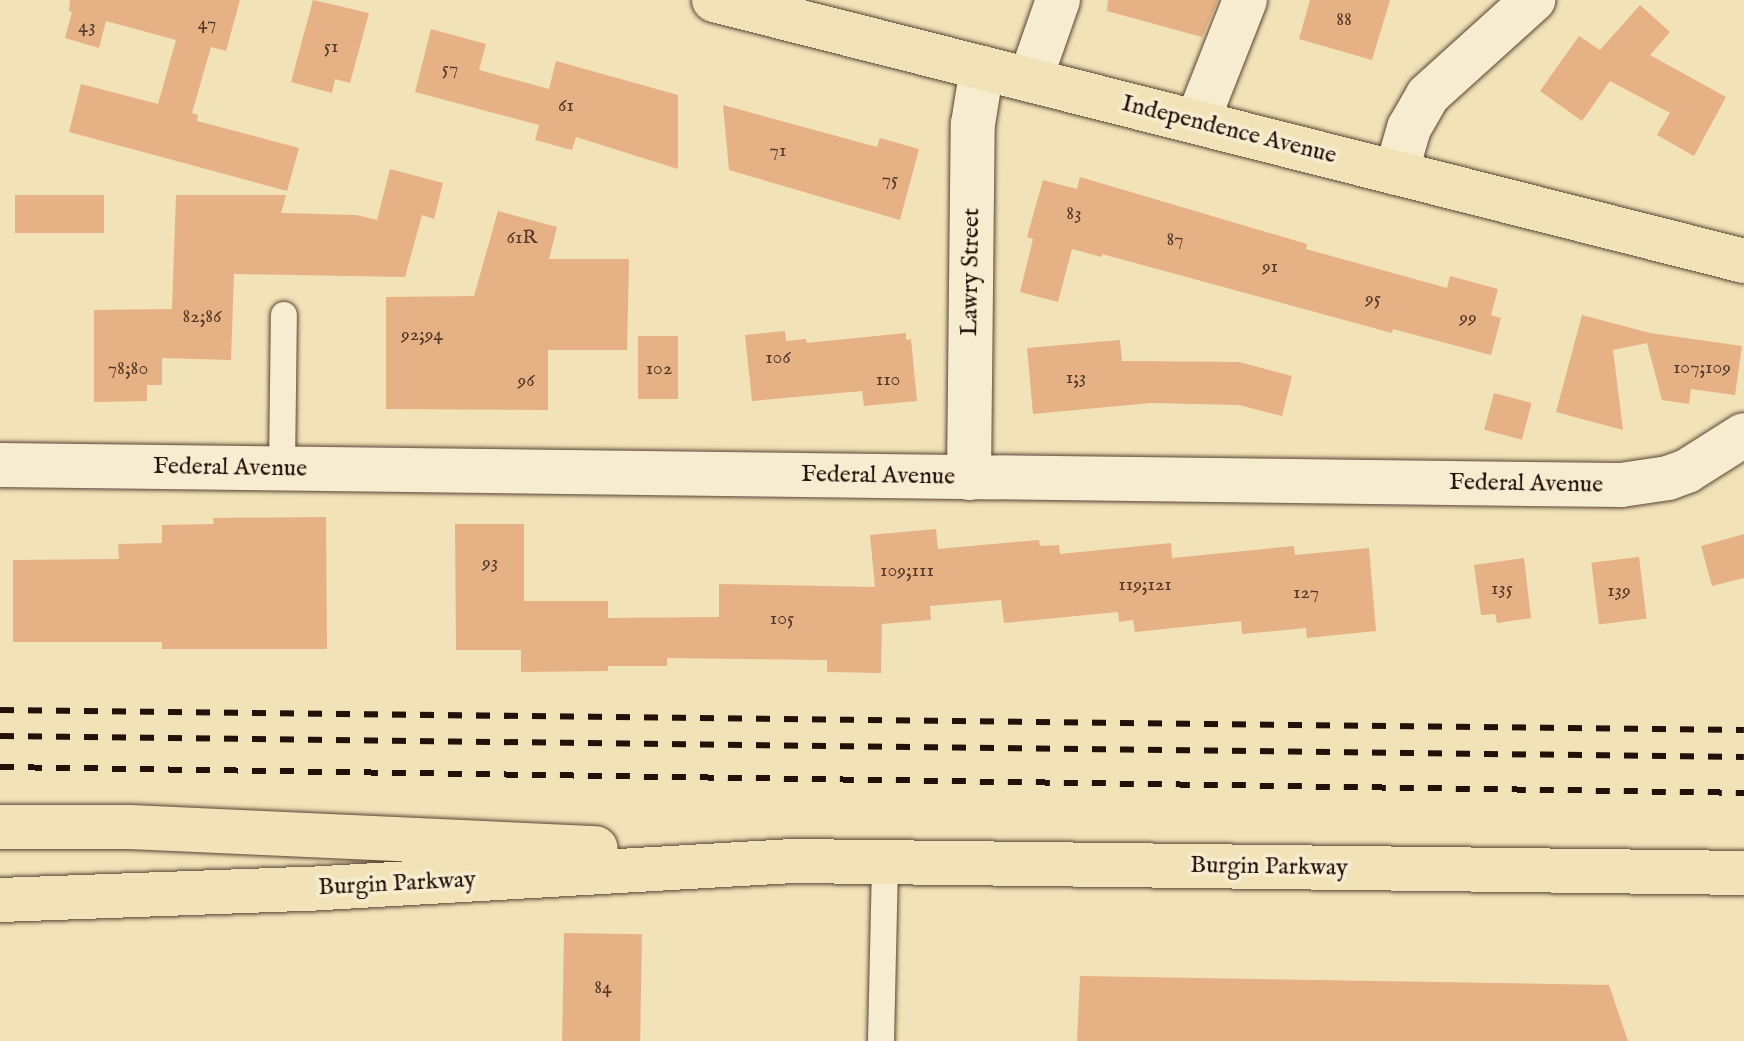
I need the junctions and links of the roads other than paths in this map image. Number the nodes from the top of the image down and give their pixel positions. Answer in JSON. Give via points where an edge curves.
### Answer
{"nodes":[{"id":1,"x":714,"y":0,"type":"edge"},
{"id":2,"x":1058,"y":0,"type":"edge"},
{"id":3,"x":1245,"y":0,"type":"edge"},
{"id":4,"x":1533,"y":0,"type":"edge"},
{"id":5,"x":982,"y":68,"type":"junction"},
{"id":6,"x":1030,"y":80,"type":"junction"},
{"id":7,"x":1197,"y":122,"type":"junction"},
{"id":8,"x":1396,"y":173,"type":"junction"},
{"id":9,"x":1744,"y":261,"type":"edge"},
{"id":10,"x":284,"y":315,"type":"dead end"},
{"id":11,"x":1744,"y":435,"type":"edge"},
{"id":12,"x":0,"y":465,"type":"edge"},
{"id":13,"x":282,"y":469,"type":"junction"},
{"id":14,"x":969,"y":478,"type":"junction"},
{"id":15,"x":0,"y":827,"type":"edge"},
{"id":16,"x":885,"y":860,"type":"junction"},
{"id":17,"x":794,"y":861,"type":"junction"},
{"id":18,"x":1744,"y":873,"type":"edge"},
{"id":19,"x":0,"y":900,"type":"edge"},
{"id":20,"x":881,"y":1041,"type":"edge"}],
"edges":[{"from":1,"to":5,"type":"main road","name":"Independence Avenue"},
{"from":2,"to":6,"type":"street"},
{"from":3,"to":7,"type":"street"},
{"from":4,"to":8,"type":"street","via":[[1428,95],[1409,128]]},
{"from":5,"to":6,"type":"main road","name":"Independence Avenue"},
{"from":5,"to":14,"type":"street","name":"Lawry Street","via":[[973,124]]},
{"from":6,"to":7,"type":"main road","name":"Independence Avenue"},
{"from":7,"to":8,"type":"main road","name":"Independence Avenue"},
{"from":8,"to":9,"type":"main road","name":"Independence Avenue"},
{"from":10,"to":13,"type":"lane"},
{"from":11,"to":14,"type":"street","name":"Federal Avenue","via":[[1687,471],[1621,485]]},
{"from":12,"to":13,"type":"street","name":"Federal Avenue"},
{"from":13,"to":14,"type":"street","name":"Federal Avenue"},
{"from":15,"to":17,"type":"main road","name":"Burgin Parkway","via":[[433,838]]},
{"from":16,"to":17,"type":"main road","name":"Burgin Parkway"},
{"from":16,"to":18,"type":"main road","name":"Burgin Parkway"},
{"from":16,"to":20,"type":"lane"},
{"from":17,"to":19,"type":"main road","name":"Burgin Parkway","via":[[307,889]]}]}
